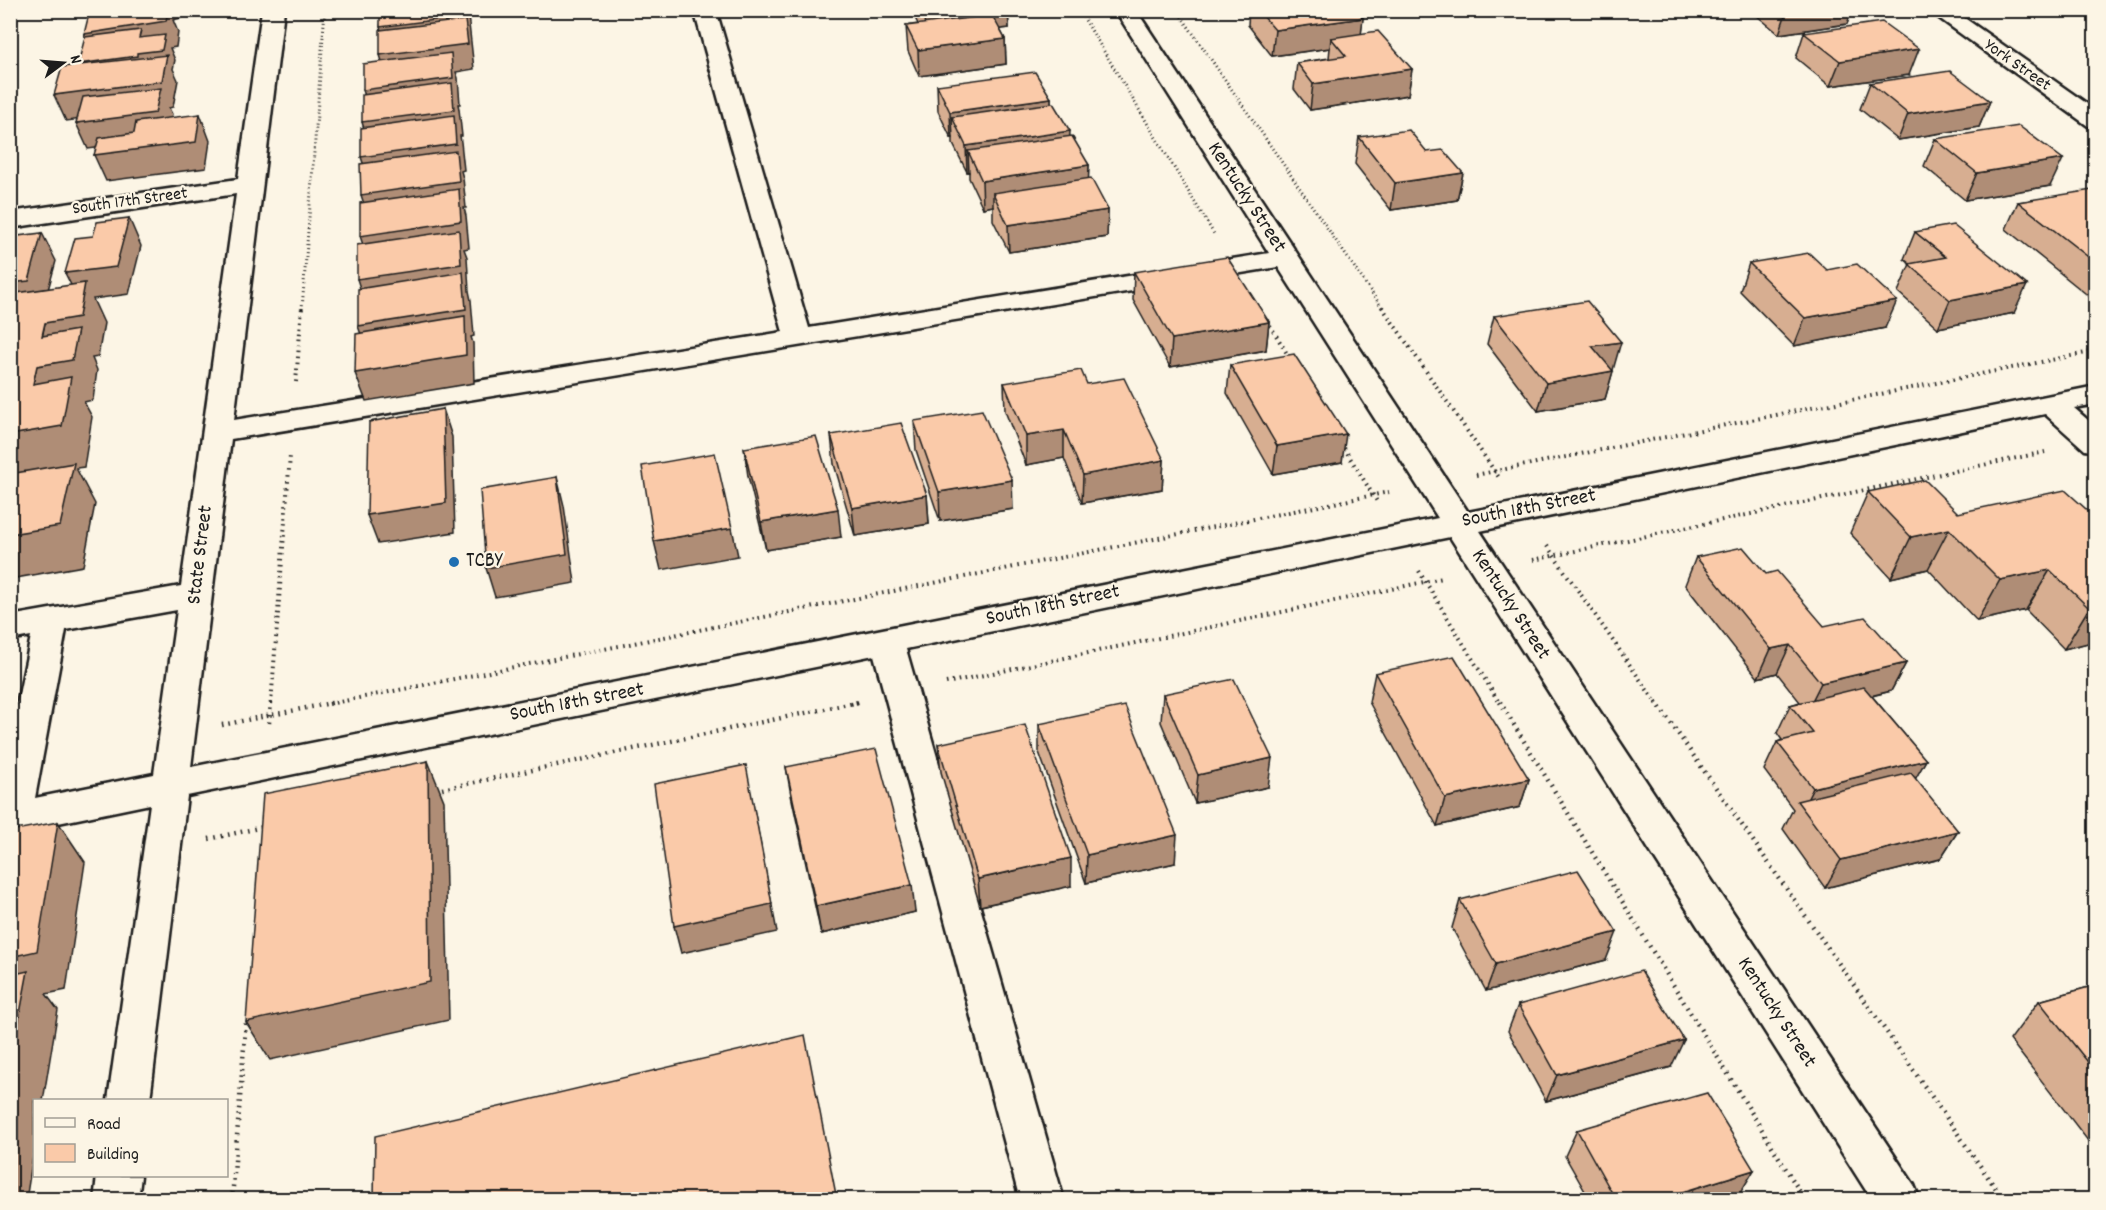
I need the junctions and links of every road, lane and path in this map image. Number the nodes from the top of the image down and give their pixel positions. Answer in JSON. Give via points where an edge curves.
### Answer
{"nodes":[{"id":1,"x":273,"y":10,"type":"edge"},
{"id":2,"x":705,"y":10,"type":"edge"},
{"id":3,"x":1125,"y":10,"type":"edge"},
{"id":4,"x":1177,"y":10,"type":"edge"},
{"id":5,"x":1938,"y":10,"type":"edge"},
{"id":6,"x":2096,"y":121,"type":"edge"},
{"id":7,"x":249,"y":185,"type":"junction"},
{"id":8,"x":10,"y":220,"type":"edge"},
{"id":9,"x":1285,"y":258,"type":"junction"},
{"id":10,"x":798,"y":338,"type":"junction"},
{"id":11,"x":2096,"y":351,"type":"edge"},
{"id":12,"x":2096,"y":395,"type":"edge"},
{"id":13,"x":2051,"y":404,"type":"junction"},
{"id":14,"x":217,"y":432,"type":"junction"},
{"id":15,"x":2094,"y":442,"type":"edge"},
{"id":16,"x":1494,"y":471,"type":"junction"},
{"id":17,"x":1431,"y":484,"type":"junction"},
{"id":18,"x":1522,"y":511,"type":"junction"},
{"id":19,"x":1457,"y":524,"type":"junction"},
{"id":20,"x":1398,"y":536,"type":"junction"},
{"id":21,"x":1553,"y":555,"type":"junction"},
{"id":22,"x":1487,"y":569,"type":"junction"},
{"id":23,"x":1426,"y":582,"type":"junction"},
{"id":24,"x":195,"y":594,"type":"junction"},
{"id":25,"x":51,"y":621,"type":"junction"},
{"id":26,"x":10,"y":628,"type":"edge"},
{"id":27,"x":887,"y":640,"type":"junction"},
{"id":28,"x":902,"y":693,"type":"junction"},
{"id":29,"x":177,"y":733,"type":"junction"},
{"id":30,"x":266,"y":766,"type":"junction"},
{"id":31,"x":171,"y":786,"type":"junction"},
{"id":32,"x":413,"y":795,"type":"edge"},
{"id":33,"x":12,"y":818,"type":"edge"},
{"id":34,"x":274,"y":825,"type":"edge"},
{"id":35,"x":262,"y":827,"type":"junction"},
{"id":36,"x":261,"y":839,"type":"edge"},
{"id":37,"x":162,"y":849,"type":"junction"},
{"id":38,"x":247,"y":1013,"type":"edge"},
{"id":39,"x":129,"y":1099,"type":"edge"},
{"id":40,"x":119,"y":1177,"type":"edge"},
{"id":41,"x":116,"y":1200,"type":"edge"},
{"id":42,"x":232,"y":1200,"type":"edge"},
{"id":43,"x":1042,"y":1200,"type":"edge"},
{"id":44,"x":1805,"y":1200,"type":"edge"},
{"id":45,"x":1898,"y":1200,"type":"edge"},
{"id":46,"x":2004,"y":1200,"type":"edge"}],
"edges":[{"from":1,"to":7,"type":"street","name":"State Street"},
{"from":2,"to":10,"type":"street"},
{"from":3,"to":9,"type":"street","name":"Kentucky Street"},
{"from":4,"to":16,"type":"path"},
{"from":5,"to":6,"type":"street","name":"York Street"},
{"from":7,"to":8,"type":"street","name":"South 17th Street"},
{"from":7,"to":14,"type":"street","name":"State Street"},
{"from":9,"to":10,"type":"street"},
{"from":9,"to":17,"type":"street","name":"Kentucky Street"},
{"from":10,"to":14,"type":"street"},
{"from":11,"to":16,"type":"path"},
{"from":12,"to":13,"type":"street","name":"South 18th Street"},
{"from":13,"to":15,"type":"street"},
{"from":13,"to":18,"type":"street","name":"South 18th Street"},
{"from":14,"to":24,"type":"street","name":"State Street"},
{"from":15,"to":21,"type":"path"},
{"from":16,"to":17,"type":"path"},
{"from":16,"to":18,"type":"path"},
{"from":17,"to":19,"type":"street","name":"Kentucky Street"},
{"from":17,"to":29,"type":"path"},
{"from":18,"to":19,"type":"street","name":"South 18th Street"},
{"from":18,"to":21,"type":"path"},
{"from":19,"to":20,"type":"street","name":"South 18th Street"},
{"from":19,"to":22,"type":"street","name":"Kentucky Street"},
{"from":20,"to":23,"type":"path"},
{"from":20,"to":27,"type":"street","name":"South 18th Street"},
{"from":21,"to":22,"type":"path"},
{"from":21,"to":46,"type":"path"},
{"from":22,"to":23,"type":"path"},
{"from":22,"to":45,"type":"street","name":"Kentucky Street"},
{"from":23,"to":28,"type":"path"},
{"from":23,"to":44,"type":"path"},
{"from":24,"to":25,"type":"street"},
{"from":24,"to":29,"type":"street","name":"State Street"},
{"from":25,"to":26,"type":"street"},
{"from":25,"to":33,"type":"street"},
{"from":27,"to":28,"type":"street"},
{"from":27,"to":30,"type":"street","name":"South 18th Street"},
{"from":28,"to":32,"type":"path"},
{"from":28,"to":43,"type":"street"},
{"from":29,"to":31,"type":"street","name":"State Street"},
{"from":30,"to":31,"type":"street","name":"South 18th Street"},
{"from":30,"to":35,"type":"path"},
{"from":31,"to":33,"type":"street","name":"South 18th Street"},
{"from":31,"to":37,"type":"street","name":"State Street"},
{"from":34,"to":35,"type":"path"},
{"from":35,"to":36,"type":"path"},
{"from":35,"to":37,"type":"path"},
{"from":37,"to":39,"type":"street","name":"State Street"},
{"from":38,"to":42,"type":"path"},
{"from":40,"to":41,"type":"street"}]}
